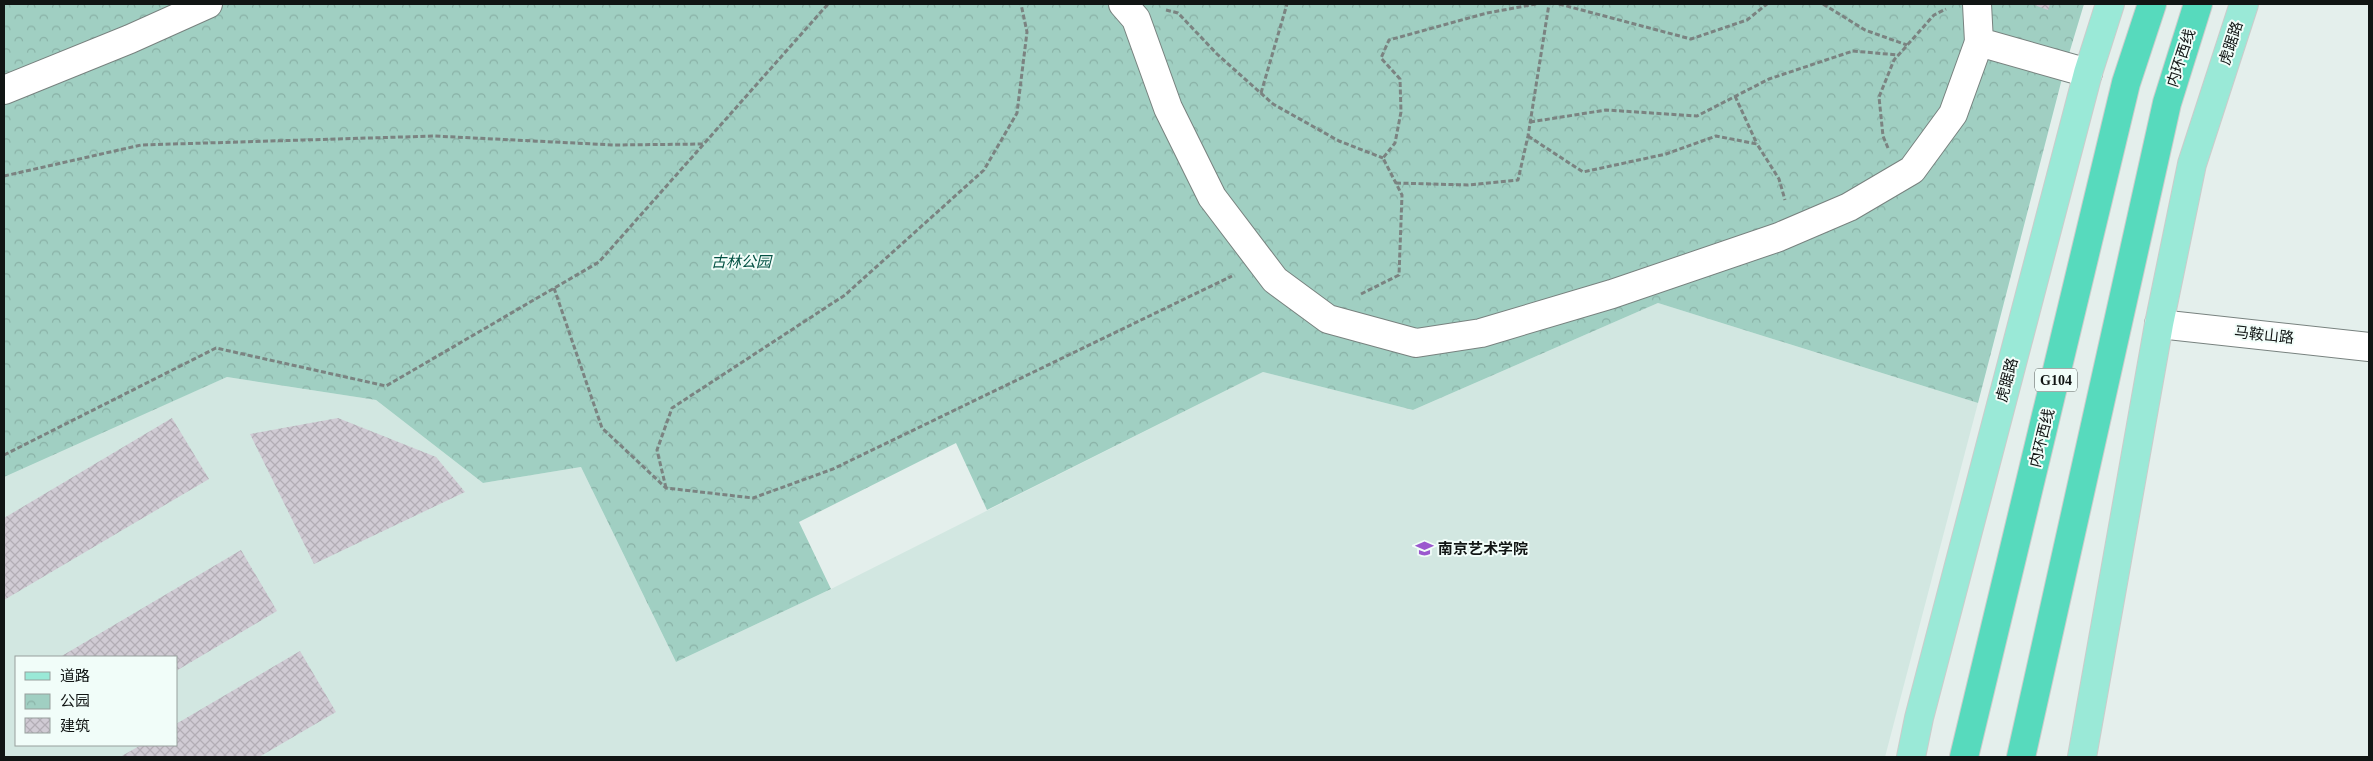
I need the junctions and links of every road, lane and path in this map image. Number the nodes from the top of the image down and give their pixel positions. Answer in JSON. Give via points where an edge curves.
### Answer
{"nodes":[{"id":1,"x":208,"y":4,"type":"edge"},
{"id":2,"x":828,"y":4,"type":"edge"},
{"id":3,"x":1021,"y":4,"type":"edge"},
{"id":4,"x":1123,"y":4,"type":"edge"},
{"id":5,"x":1286,"y":4,"type":"edge"},
{"id":6,"x":1536,"y":4,"type":"edge"},
{"id":7,"x":1549,"y":4,"type":"edge"},
{"id":8,"x":1559,"y":4,"type":"edge"},
{"id":9,"x":1766,"y":4,"type":"edge"},
{"id":10,"x":1823,"y":4,"type":"edge"},
{"id":11,"x":1977,"y":4,"type":"edge"},
{"id":12,"x":2110,"y":4,"type":"edge"},
{"id":13,"x":2152,"y":4,"type":"edge"},
{"id":14,"x":2198,"y":4,"type":"edge"},
{"id":15,"x":2244,"y":4,"type":"edge"},
{"id":16,"x":1948,"y":7,"type":"dead end"},
{"id":17,"x":1159,"y":9,"type":"dead end"},
{"id":18,"x":1980,"y":42,"type":"junction"},
{"id":19,"x":1908,"y":45,"type":"junction"},
{"id":20,"x":1898,"y":55,"type":"junction"},
{"id":21,"x":2088,"y":73,"type":"junction"},
{"id":22,"x":4,"y":90,"type":"edge"},
{"id":23,"x":1261,"y":93,"type":"junction"},
{"id":24,"x":1735,"y":96,"type":"junction"},
{"id":25,"x":1530,"y":122,"type":"junction"},
{"id":26,"x":1528,"y":136,"type":"junction"},
{"id":27,"x":704,"y":144,"type":"junction"},
{"id":28,"x":1757,"y":144,"type":"junction"},
{"id":29,"x":1383,"y":158,"type":"junction"},
{"id":30,"x":4,"y":176,"type":"edge"},
{"id":31,"x":1899,"y":178,"type":"junction"},
{"id":32,"x":1396,"y":183,"type":"junction"},
{"id":33,"x":1793,"y":231,"type":"junction"},
{"id":34,"x":1262,"y":262,"type":"junction"},
{"id":35,"x":554,"y":288,"type":"junction"},
{"id":36,"x":1358,"y":295,"type":"dead end"},
{"id":37,"x":2159,"y":324,"type":"junction"},
{"id":38,"x":2369,"y":346,"type":"edge"},
{"id":39,"x":4,"y":455,"type":"edge"},
{"id":40,"x":666,"y":488,"type":"junction"},
{"id":41,"x":1911,"y":757,"type":"edge"},
{"id":42,"x":1964,"y":757,"type":"edge"},
{"id":43,"x":2021,"y":757,"type":"edge"},
{"id":44,"x":2082,"y":757,"type":"edge"}],
"edges":[{"from":1,"to":22,"type":"lane"},
{"from":2,"to":27,"type":"path"},
{"from":3,"to":40,"type":"path","via":[[1027,32],[1017,113],[984,170],[845,296],[672,408],[657,450]]},
{"from":4,"to":34,"type":"lane","via":[[1136,19],[1168,108],[1212,197]]},
{"from":5,"to":23,"type":"path"},
{"from":6,"to":29,"type":"path","via":[[1389,40],[1381,58],[1400,79],[1401,112],[1395,143]]},
{"from":7,"to":25,"type":"path"},
{"from":8,"to":9,"type":"path","via":[[1691,39],[1747,20]]},
{"from":10,"to":19,"type":"path","via":[[1865,30]]},
{"from":11,"to":18,"type":"lane"},
{"from":12,"to":21,"type":"main road","name":"虎踞路"},
{"from":13,"to":42,"type":"highway","name":"内环西线","number":"G104","via":[[2124,93]]},
{"from":14,"to":43,"type":"highway","name":"内环西线","via":[[2167,103]]},
{"from":15,"to":37,"type":"main road","name":"虎踞路","via":[[2192,164]]},
{"from":16,"to":19,"type":"path","via":[[1934,15]]},
{"from":17,"to":23,"type":"path","via":[[1178,14]]},
{"from":18,"to":21,"type":"lane"},
{"from":18,"to":31,"type":"lane","via":[[1953,114],[1912,170]]},
{"from":19,"to":20,"type":"path"},
{"from":20,"to":24,"type":"path","via":[[1853,51],[1769,79]]},
{"from":20,"to":31,"type":"path","via":[[1879,98],[1883,136]]},
{"from":21,"to":41,"type":"main road","name":"虎踞路"},
{"from":23,"to":29,"type":"path","via":[[1273,104],[1339,141]]},
{"from":24,"to":25,"type":"path","via":[[1697,116],[1606,110]]},
{"from":24,"to":28,"type":"path"},
{"from":25,"to":26,"type":"path"},
{"from":26,"to":28,"type":"path","via":[[1583,172],[1666,154],[1716,136]]},
{"from":26,"to":32,"type":"path","via":[[1518,180],[1468,185]]},
{"from":27,"to":30,"type":"path","via":[[613,145],[434,136],[141,145]]},
{"from":27,"to":35,"type":"path","via":[[599,262]]},
{"from":28,"to":33,"type":"path","via":[[1779,179]]},
{"from":29,"to":32,"type":"path"},
{"from":31,"to":33,"type":"lane","via":[[1849,208]]},
{"from":32,"to":36,"type":"path","via":[[1402,195],[1399,275]]},
{"from":33,"to":34,"type":"lane","via":[[1602,297],[1481,333],[1416,343],[1328,319],[1275,280]]},
{"from":34,"to":40,"type":"path","via":[[833,469],[753,498]]},
{"from":35,"to":39,"type":"path","via":[[386,386],[216,348]]},
{"from":35,"to":40,"type":"path","via":[[602,428]]},
{"from":37,"to":38,"type":"lane","name":"马鞍山路"},
{"from":37,"to":44,"type":"main road","name":"虎踞路"}]}
